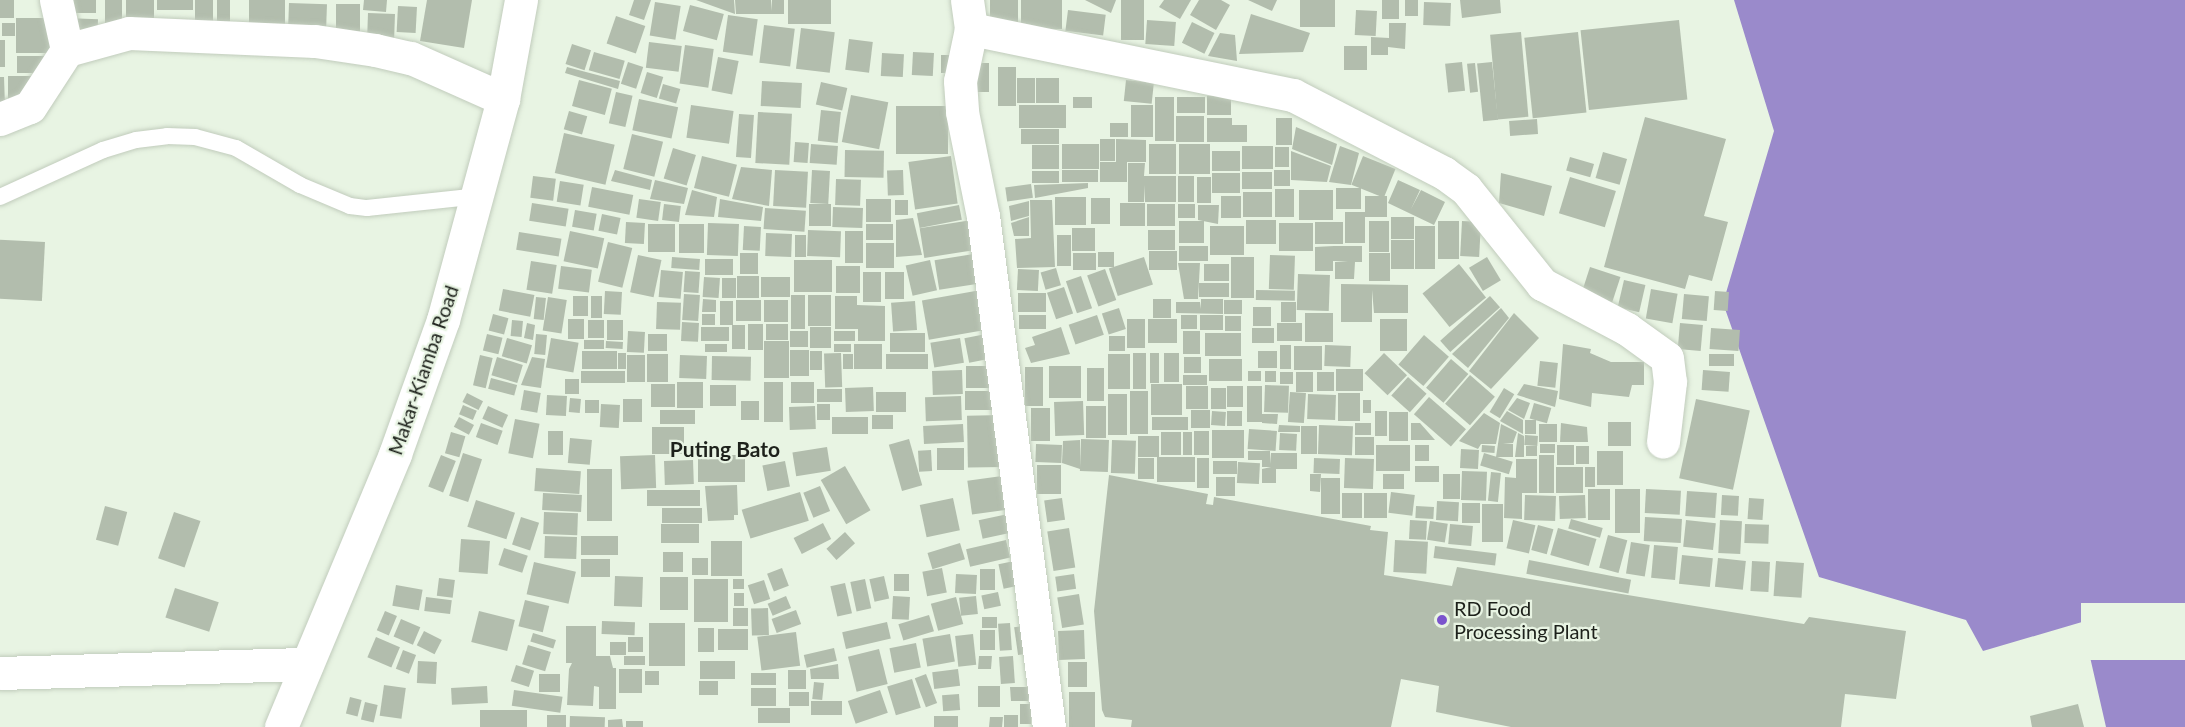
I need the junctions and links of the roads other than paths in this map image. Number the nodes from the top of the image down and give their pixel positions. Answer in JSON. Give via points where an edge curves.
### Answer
{"nodes":[{"id":1,"x":56,"y":0,"type":"edge"},
{"id":2,"x":521,"y":0,"type":"edge"},
{"id":3,"x":969,"y":14,"type":"edge"},
{"id":4,"x":67,"y":50,"type":"junction"},
{"id":5,"x":503,"y":99,"type":"junction"},
{"id":6,"x":0,"y":119,"type":"edge"},
{"id":7,"x":479,"y":196,"type":"junction"},
{"id":8,"x":0,"y":197,"type":"edge"},
{"id":9,"x":1663,"y":442,"type":"dead end"},
{"id":10,"x":307,"y":664,"type":"junction"},
{"id":11,"x":0,"y":673,"type":"edge"},
{"id":12,"x":281,"y":727,"type":"edge"},
{"id":13,"x":1049,"y":727,"type":"edge"}],
"edges":[{"from":1,"to":4,"type":"street"},
{"from":2,"to":5,"type":"street","name":"Makar-Kiamba Road"},
{"from":3,"to":9,"type":"street","via":[[1293,95],[1444,173],[1466,189],[1542,284],[1660,349],[1667,358],[1670,382]]},
{"from":3,"to":13,"type":"street","via":[[960,81],[962,112],[983,216]]},
{"from":4,"to":5,"type":"street","via":[[129,33],[315,41],[411,58]]},
{"from":4,"to":6,"type":"street","via":[[30,107]]},
{"from":5,"to":7,"type":"street","name":"Makar-Kiamba Road"},
{"from":7,"to":8,"type":"lane","via":[[367,208],[350,206],[300,185],[236,148],[195,137],[167,136],[103,150]]},
{"from":7,"to":10,"type":"street","name":"Makar-Kiamba Road","via":[[443,320],[395,454]]},
{"from":10,"to":11,"type":"street"},
{"from":10,"to":12,"type":"street","name":"Makar-Kiamba Road"}]}
